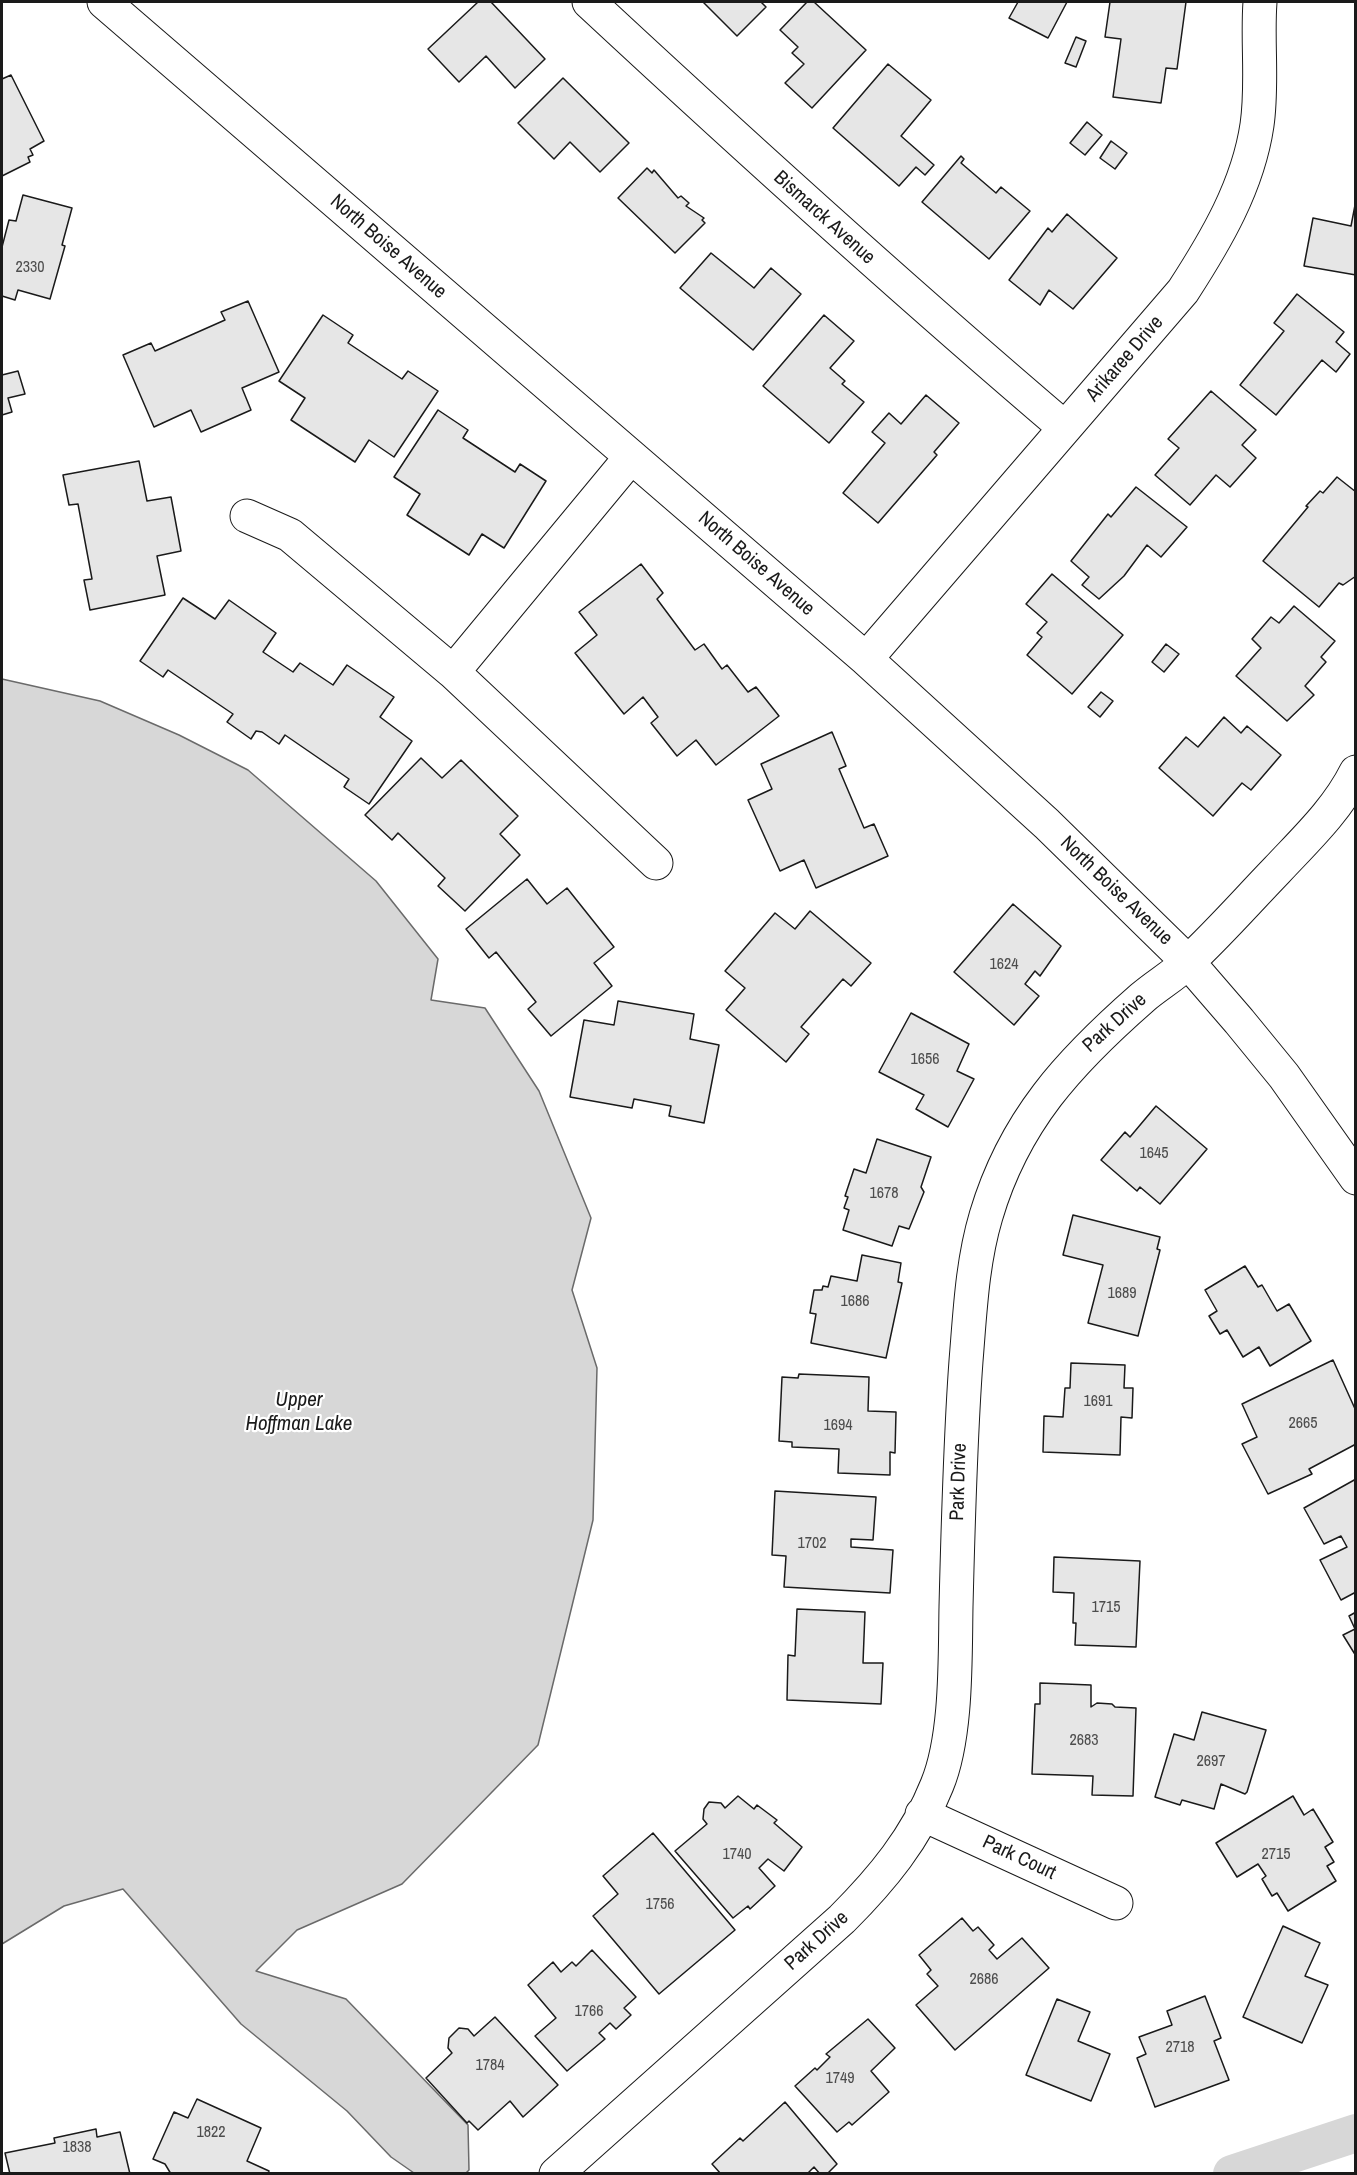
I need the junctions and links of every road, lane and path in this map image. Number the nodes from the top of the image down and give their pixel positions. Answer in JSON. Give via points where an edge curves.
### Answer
{"nodes":[{"id":1,"x":104,"y":2,"type":"edge"},
{"id":2,"x":589,"y":2,"type":"edge"},
{"id":3,"x":1260,"y":2,"type":"edge"},
{"id":4,"x":1065,"y":428,"type":"junction"},
{"id":5,"x":631,"y":457,"type":"junction"},
{"id":6,"x":247,"y":516,"type":"dead end"},
{"id":7,"x":867,"y":659,"type":"junction"},
{"id":8,"x":453,"y":672,"type":"junction"},
{"id":9,"x":1356,"y":772,"type":"edge"},
{"id":10,"x":656,"y":863,"type":"dead end"},
{"id":11,"x":1188,"y":962,"type":"junction"},
{"id":12,"x":1356,"y":1178,"type":"edge"},
{"id":13,"x":922,"y":1814,"type":"junction"},
{"id":14,"x":1116,"y":1903,"type":"dead end"},
{"id":15,"x":555,"y":2174,"type":"edge"}],
"edges":[{"from":1,"to":5,"type":"street","name":"North Boise Avenue"},
{"from":2,"to":4,"type":"street","name":"Bismarck Avenue","via":[[790,188]]},
{"from":3,"to":4,"type":"street","name":"Arikaree Drive","via":[[1257,124],[1250,158],[1226,219],[1183,291]]},
{"from":4,"to":7,"type":"street","name":"Arikaree Drive"},
{"from":5,"to":7,"type":"street","name":"North Boise Avenue"},
{"from":5,"to":8,"type":"street"},
{"from":6,"to":8,"type":"street","via":[[290,535]]},
{"from":7,"to":11,"type":"street","name":"North Boise Avenue","via":[[1047,824]]},
{"from":8,"to":10,"type":"street"},
{"from":9,"to":11,"type":"street","name":"Park Drive","via":[[1323,822]]},
{"from":11,"to":12,"type":"street","name":"North Boise Avenue","via":[[1284,1076]]},
{"from":11,"to":13,"type":"street","name":"Park Drive","via":[[1085,1049],[1056,1082],[1002,1171],[985,1218],[971,1291],[959,1458],[954,1663],[946,1755]]},
{"from":13,"to":14,"type":"street","name":"Park Court"},
{"from":13,"to":15,"type":"street","name":"Park Drive","via":[[885,1874],[842,1919]]}]}
